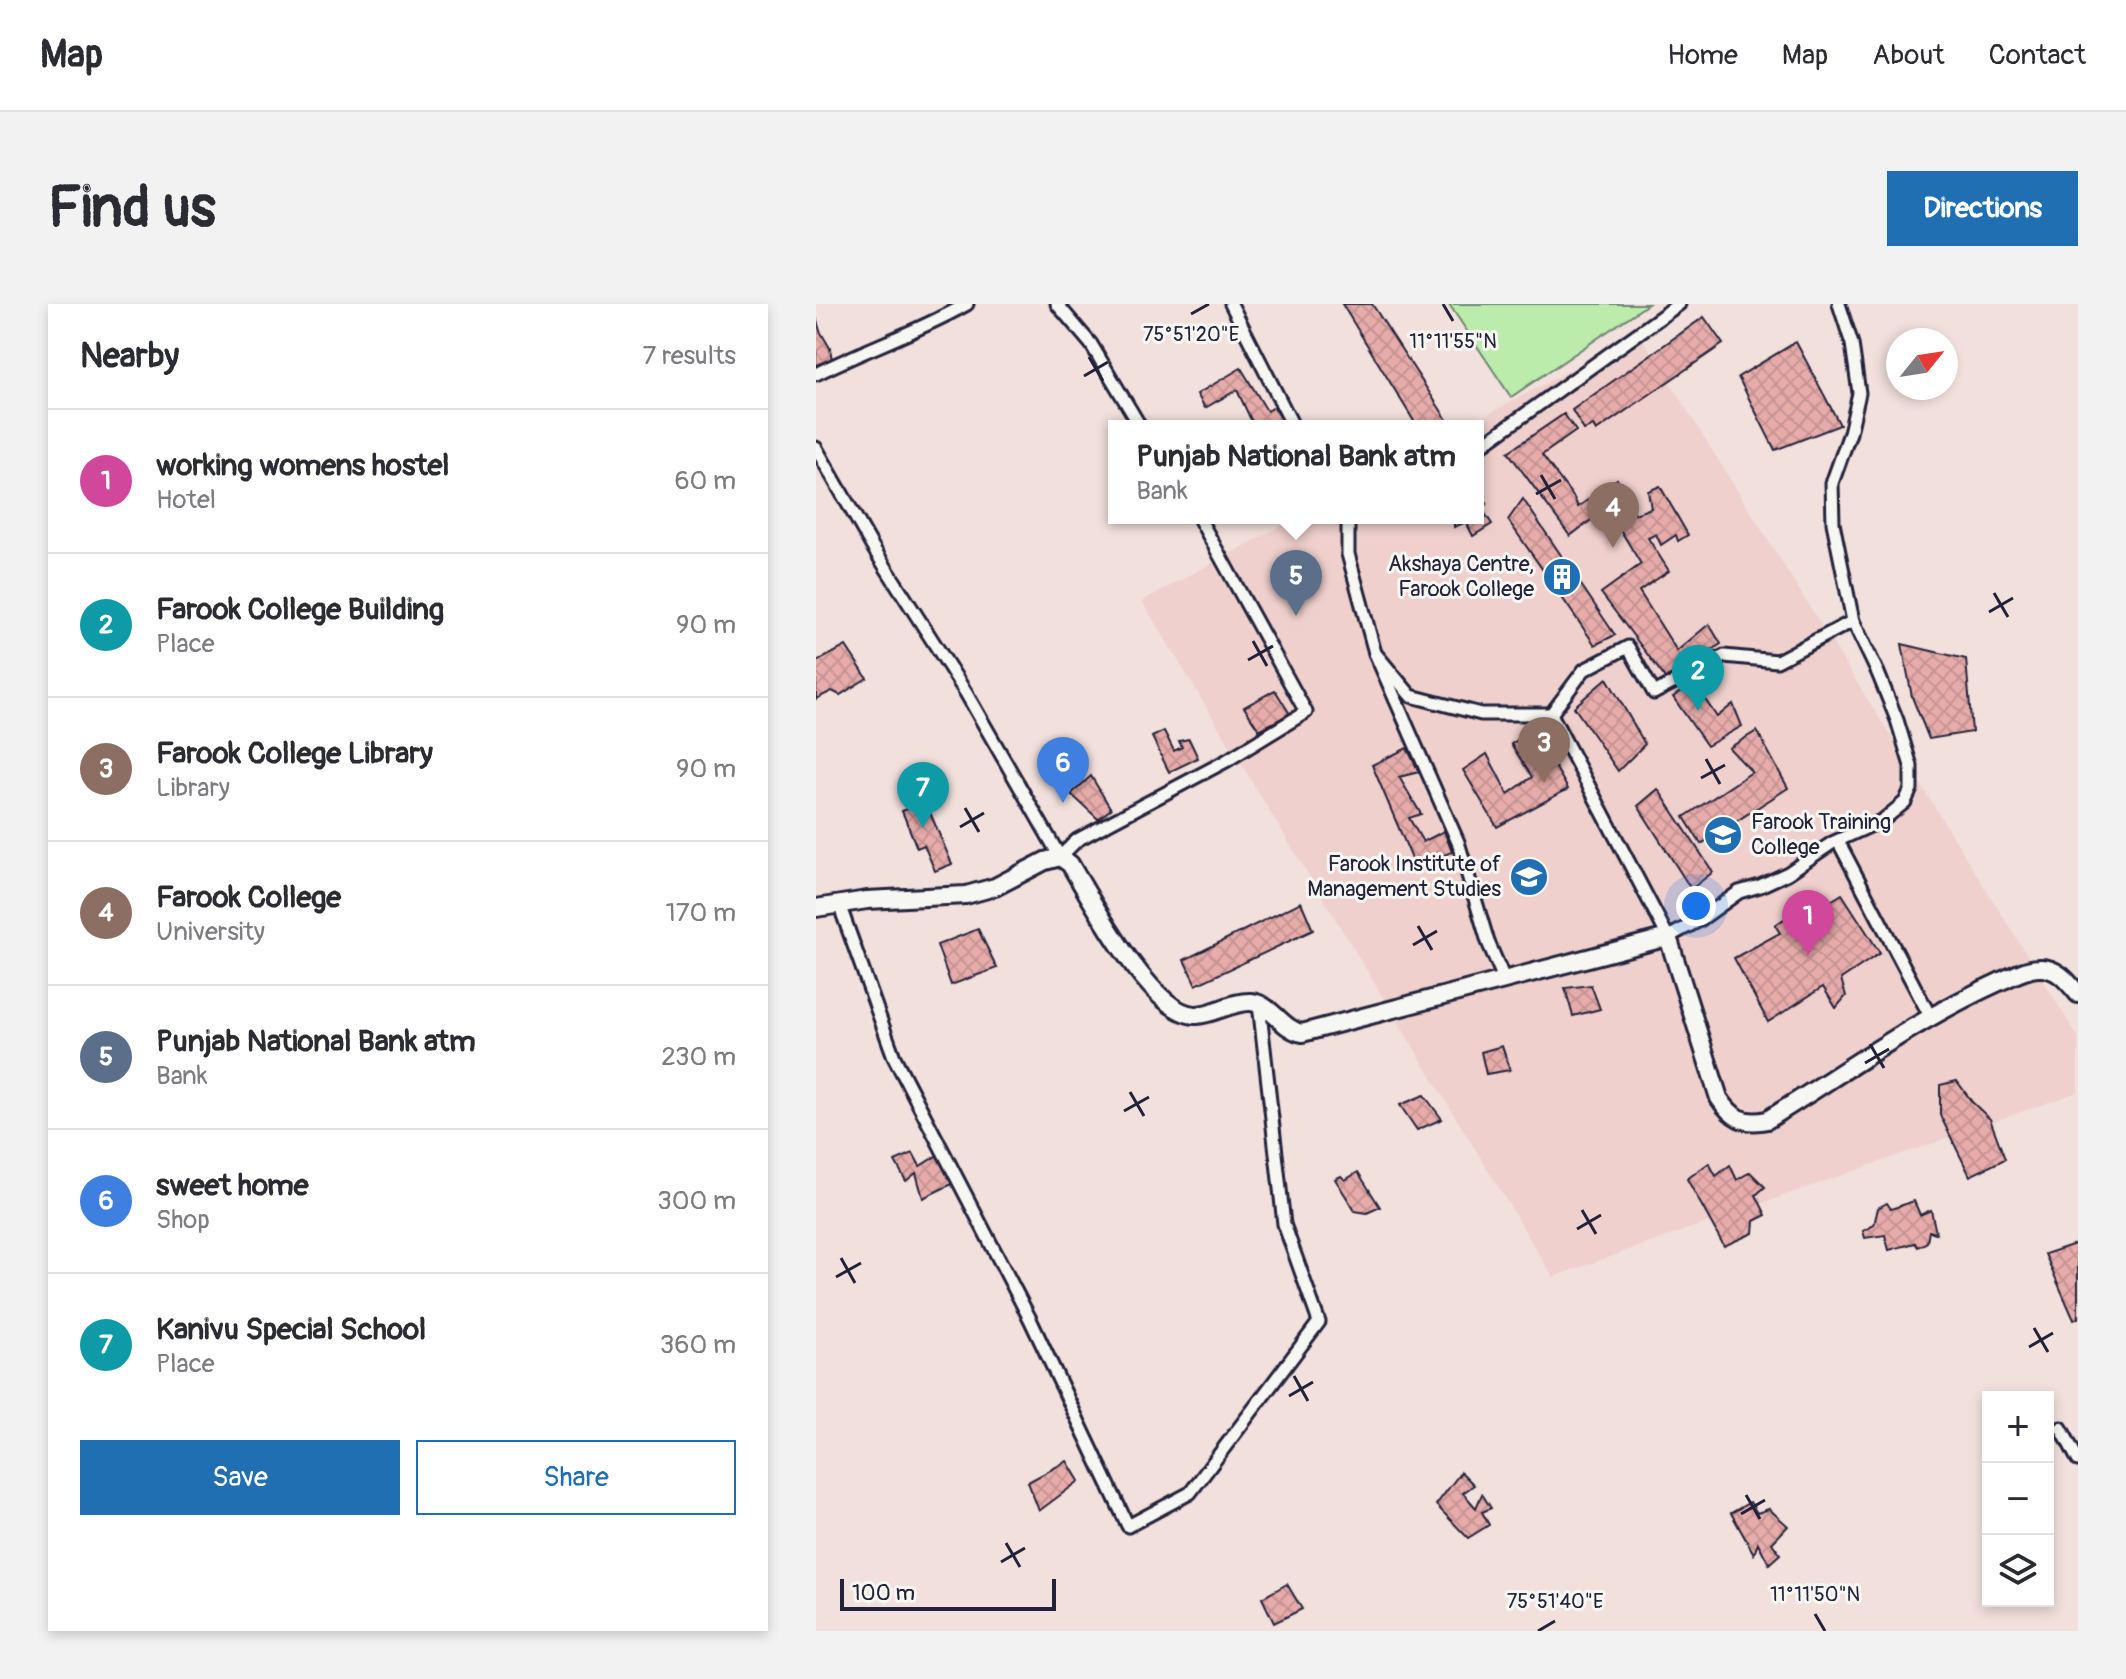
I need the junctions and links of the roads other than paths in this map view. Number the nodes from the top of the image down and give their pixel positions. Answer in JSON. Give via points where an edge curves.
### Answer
{"nodes":[{"id":1,"x":967,"y":304,"type":"edge"},
{"id":2,"x":1057,"y":304,"type":"edge"},
{"id":3,"x":1231,"y":304,"type":"edge"},
{"id":4,"x":1679,"y":304,"type":"edge"},
{"id":5,"x":1839,"y":304,"type":"edge"},
{"id":6,"x":816,"y":374,"type":"edge"},
{"id":7,"x":1136,"y":420,"type":"edge"},
{"id":8,"x":1290,"y":420,"type":"edge"},
{"id":9,"x":1484,"y":444,"type":"edge"},
{"id":10,"x":816,"y":448,"type":"edge"},
{"id":11,"x":1199,"y":524,"type":"edge"},
{"id":12,"x":1348,"y":524,"type":"edge"},
{"id":13,"x":1853,"y":621,"type":"junction"},
{"id":14,"x":1375,"y":653,"type":"junction"},
{"id":15,"x":1551,"y":714,"type":"junction"},
{"id":16,"x":1838,"y":841,"type":"junction"},
{"id":17,"x":1060,"y":857,"type":"junction"},
{"id":18,"x":839,"y":904,"type":"junction"},
{"id":19,"x":816,"y":908,"type":"edge"},
{"id":20,"x":1668,"y":937,"type":"junction"},
{"id":21,"x":1505,"y":981,"type":"junction"},
{"id":22,"x":2078,"y":994,"type":"edge"},
{"id":23,"x":1259,"y":1004,"type":"junction"},
{"id":24,"x":1931,"y":1018,"type":"junction"},
{"id":25,"x":2061,"y":1428,"type":"dead end"},
{"id":26,"x":2078,"y":1460,"type":"edge"}],
"edges":[{"from":1,"to":6,"type":"street"},
{"from":2,"to":7,"type":"street","via":[[1091,344]]},
{"from":3,"to":8,"type":"street"},
{"from":4,"to":9,"type":"street"},
{"from":5,"to":13,"type":"street","via":[[1859,393],[1832,483],[1833,523]]},
{"from":10,"to":17,"type":"street"},
{"from":11,"to":17,"type":"street","via":[[1306,712],[1077,840]]},
{"from":12,"to":14,"type":"street","via":[[1348,554]]},
{"from":13,"to":15,"type":"street","via":[[1777,661],[1724,656],[1654,693],[1628,647],[1584,670]]},
{"from":13,"to":16,"type":"street","via":[[1897,720],[1911,766],[1911,789],[1905,802],[1883,820]]},
{"from":14,"to":15,"type":"street","via":[[1411,696],[1481,714]]},
{"from":14,"to":21,"type":"street","via":[[1458,842]]},
{"from":15,"to":20,"type":"street"},
{"from":16,"to":20,"type":"street","via":[[1788,873],[1739,892]]},
{"from":16,"to":24,"type":"street"},
{"from":17,"to":18,"type":"main road","via":[[966,895]]},
{"from":17,"to":23,"type":"main road","via":[[1070,864],[1114,939],[1172,1007],[1197,1015]]},
{"from":18,"to":19,"type":"main road"},
{"from":18,"to":23,"type":"street","via":[[894,1057],[1030,1319],[1128,1526],[1190,1493],[1319,1322],[1284,1224]]},
{"from":20,"to":21,"type":"main road"},
{"from":20,"to":24,"type":"main road","via":[[1713,1083],[1737,1119],[1767,1120]]},
{"from":21,"to":23,"type":"main road","via":[[1302,1033]]},
{"from":22,"to":24,"type":"main road","via":[[2056,971],[2040,967]]},
{"from":25,"to":26,"type":"street"}]}
